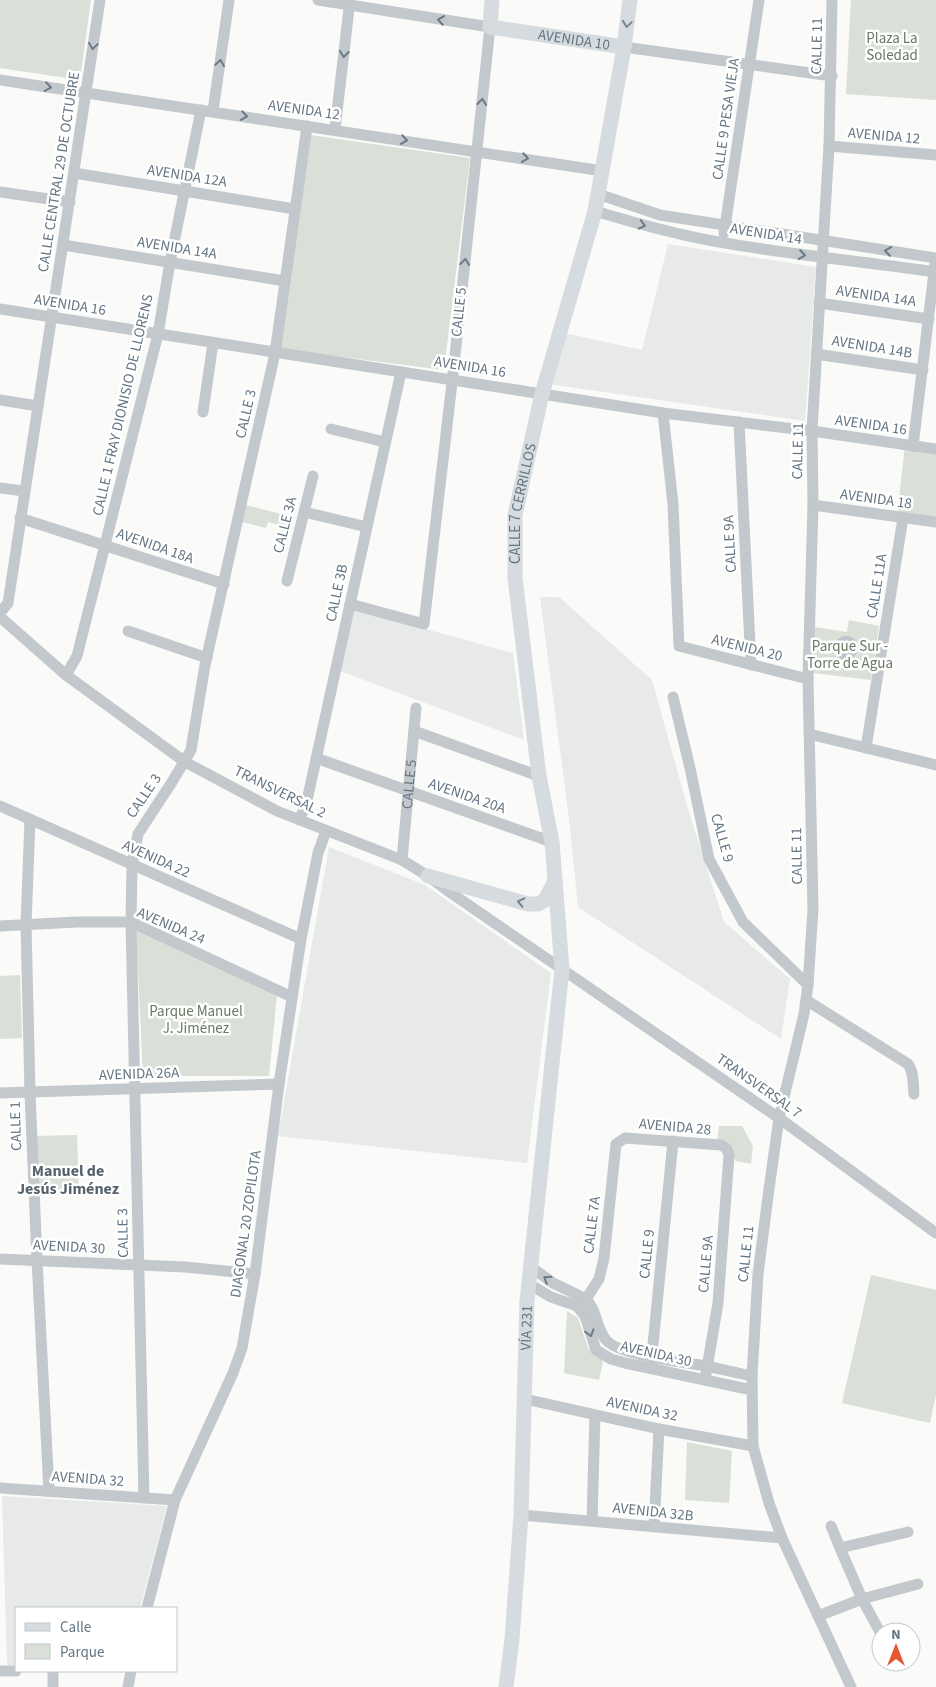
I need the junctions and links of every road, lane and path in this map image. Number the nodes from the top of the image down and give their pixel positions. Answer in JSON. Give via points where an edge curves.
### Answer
{"nodes":[{"id":1,"x":100,"y":0,"type":"edge"},
{"id":2,"x":229,"y":0,"type":"edge"},
{"id":3,"x":318,"y":0,"type":"edge"},
{"id":4,"x":492,"y":0,"type":"edge"},
{"id":5,"x":630,"y":0,"type":"edge"},
{"id":6,"x":759,"y":0,"type":"edge"},
{"id":7,"x":832,"y":0,"type":"edge"},
{"id":8,"x":350,"y":3,"type":"edge"},
{"id":9,"x":490,"y":27,"type":"junction"},
{"id":10,"x":624,"y":47,"type":"junction"},
{"id":11,"x":748,"y":65,"type":"junction"},
{"id":12,"x":832,"y":76,"type":"junction"},
{"id":13,"x":0,"y":80,"type":"edge"},
{"id":14,"x":87,"y":93,"type":"junction"},
{"id":15,"x":201,"y":110,"type":"junction"},
{"id":16,"x":213,"y":112,"type":"junction"},
{"id":17,"x":307,"y":126,"type":"junction"},
{"id":18,"x":335,"y":129,"type":"junction"},
{"id":19,"x":829,"y":146,"type":"junction"},
{"id":20,"x":476,"y":151,"type":"junction"},
{"id":21,"x":936,"y":155,"type":"edge"},
{"id":22,"x":603,"y":171,"type":"junction"},
{"id":23,"x":74,"y":172,"type":"junction"},
{"id":24,"x":184,"y":190,"type":"junction"},
{"id":25,"x":0,"y":192,"type":"edge"},
{"id":26,"x":598,"y":194,"type":"junction"},
{"id":27,"x":70,"y":202,"type":"junction"},
{"id":28,"x":295,"y":209,"type":"junction"},
{"id":29,"x":595,"y":211,"type":"junction"},
{"id":30,"x":725,"y":226,"type":"junction"},
{"id":31,"x":824,"y":241,"type":"junction"},
{"id":32,"x":723,"y":243,"type":"junction"},
{"id":33,"x":63,"y":245,"type":"junction"},
{"id":34,"x":823,"y":258,"type":"junction"},
{"id":35,"x":170,"y":262,"type":"junction"},
{"id":36,"x":936,"y":265,"type":"edge"},
{"id":37,"x":285,"y":281,"type":"junction"},
{"id":38,"x":819,"y":303,"type":"junction"},
{"id":39,"x":0,"y":309,"type":"edge"},
{"id":40,"x":52,"y":317,"type":"junction"},
{"id":41,"x":929,"y":319,"type":"junction"},
{"id":42,"x":158,"y":334,"type":"junction"},
{"id":43,"x":212,"y":343,"type":"junction"},
{"id":44,"x":275,"y":353,"type":"junction"},
{"id":45,"x":816,"y":354,"type":"junction"},
{"id":46,"x":922,"y":370,"type":"junction"},
{"id":47,"x":401,"y":372,"type":"junction"},
{"id":48,"x":452,"y":380,"type":"junction"},
{"id":49,"x":542,"y":394,"type":"junction"},
{"id":50,"x":0,"y":400,"type":"edge"},
{"id":51,"x":38,"y":406,"type":"junction"},
{"id":52,"x":203,"y":412,"type":"dead end"},
{"id":53,"x":662,"y":413,"type":"junction"},
{"id":54,"x":739,"y":422,"type":"junction"},
{"id":55,"x":331,"y":429,"type":"dead end"},
{"id":56,"x":812,"y":431,"type":"junction"},
{"id":57,"x":385,"y":442,"type":"junction"},
{"id":58,"x":913,"y":446,"type":"junction"},
{"id":59,"x":936,"y":449,"type":"edge"},
{"id":60,"x":313,"y":476,"type":"dead end"},
{"id":61,"x":0,"y":488,"type":"edge"},
{"id":62,"x":24,"y":491,"type":"junction"},
{"id":63,"x":813,"y":505,"type":"junction"},
{"id":64,"x":304,"y":512,"type":"junction"},
{"id":65,"x":20,"y":518,"type":"junction"},
{"id":66,"x":904,"y":518,"type":"junction"},
{"id":67,"x":936,"y":522,"type":"edge"},
{"id":68,"x":367,"y":527,"type":"junction"},
{"id":69,"x":105,"y":545,"type":"junction"},
{"id":70,"x":287,"y":581,"type":"dead end"},
{"id":71,"x":224,"y":584,"type":"junction"},
{"id":72,"x":350,"y":604,"type":"junction"},
{"id":73,"x":0,"y":613,"type":"edge"},
{"id":74,"x":0,"y":617,"type":"edge"},
{"id":75,"x":128,"y":631,"type":"dead end"},
{"id":76,"x":207,"y":658,"type":"junction"},
{"id":77,"x":752,"y":665,"type":"junction"},
{"id":78,"x":66,"y":675,"type":"junction"},
{"id":79,"x":808,"y":679,"type":"junction"},
{"id":80,"x":673,"y":697,"type":"dead end"},
{"id":81,"x":416,"y":708,"type":"dead end"},
{"id":82,"x":414,"y":731,"type":"junction"},
{"id":83,"x":809,"y":734,"type":"junction"},
{"id":84,"x":866,"y":748,"type":"junction"},
{"id":85,"x":316,"y":758,"type":"junction"},
{"id":86,"x":185,"y":762,"type":"junction"},
{"id":87,"x":936,"y":765,"type":"edge"},
{"id":88,"x":539,"y":776,"type":"junction"},
{"id":89,"x":409,"y":791,"type":"junction"},
{"id":90,"x":0,"y":806,"type":"edge"},
{"id":91,"x":30,"y":819,"type":"junction"},
{"id":92,"x":299,"y":820,"type":"junction"},
{"id":93,"x":326,"y":831,"type":"junction"},
{"id":94,"x":552,"y":842,"type":"junction"},
{"id":95,"x":402,"y":860,"type":"junction"},
{"id":96,"x":132,"y":865,"type":"junction"},
{"id":97,"x":428,"y":876,"type":"junction"},
{"id":98,"x":556,"y":879,"type":"junction"},
{"id":99,"x":131,"y":922,"type":"junction"},
{"id":100,"x":26,"y":925,"type":"junction"},
{"id":101,"x":0,"y":926,"type":"edge"},
{"id":102,"x":300,"y":939,"type":"junction"},
{"id":103,"x":562,"y":969,"type":"junction"},
{"id":104,"x":808,"y":985,"type":"junction"},
{"id":105,"x":292,"y":997,"type":"junction"},
{"id":106,"x":806,"y":1000,"type":"junction"},
{"id":107,"x":279,"y":1084,"type":"junction"},
{"id":108,"x":135,"y":1089,"type":"junction"},
{"id":109,"x":30,"y":1092,"type":"junction"},
{"id":110,"x":0,"y":1093,"type":"edge"},
{"id":111,"x":914,"y":1094,"type":"dead end"},
{"id":112,"x":779,"y":1118,"type":"junction"},
{"id":113,"x":621,"y":1140,"type":"joint"},
{"id":114,"x":673,"y":1141,"type":"junction"},
{"id":115,"x":726,"y":1149,"type":"joint"},
{"id":116,"x":936,"y":1233,"type":"edge"},
{"id":117,"x":0,"y":1259,"type":"edge"},
{"id":118,"x":37,"y":1260,"type":"junction"},
{"id":119,"x":139,"y":1265,"type":"junction"},
{"id":120,"x":531,"y":1268,"type":"junction"},
{"id":121,"x":255,"y":1274,"type":"junction"},
{"id":122,"x":529,"y":1284,"type":"junction"},
{"id":123,"x":586,"y":1299,"type":"junction"},
{"id":124,"x":581,"y":1311,"type":"junction"},
{"id":125,"x":651,"y":1364,"type":"junction"},
{"id":126,"x":707,"y":1366,"type":"junction"},
{"id":127,"x":752,"y":1376,"type":"junction"},
{"id":128,"x":705,"y":1380,"type":"junction"},
{"id":129,"x":752,"y":1390,"type":"junction"},
{"id":130,"x":525,"y":1399,"type":"junction"},
{"id":131,"x":595,"y":1414,"type":"junction"},
{"id":132,"x":659,"y":1429,"type":"junction"},
{"id":133,"x":753,"y":1446,"type":"junction"},
{"id":134,"x":0,"y":1488,"type":"edge"},
{"id":135,"x":49,"y":1492,"type":"junction"},
{"id":136,"x":144,"y":1498,"type":"junction"},
{"id":137,"x":175,"y":1500,"type":"junction"},
{"id":138,"x":521,"y":1515,"type":"junction"},
{"id":139,"x":592,"y":1521,"type":"junction"},
{"id":140,"x":832,"y":1526,"type":"dead end"},
{"id":141,"x":654,"y":1527,"type":"junction"},
{"id":142,"x":908,"y":1532,"type":"dead end"},
{"id":143,"x":782,"y":1538,"type":"junction"},
{"id":144,"x":840,"y":1548,"type":"junction"},
{"id":145,"x":918,"y":1584,"type":"dead end"},
{"id":146,"x":862,"y":1599,"type":"junction"},
{"id":147,"x":147,"y":1607,"type":"edge"},
{"id":148,"x":818,"y":1616,"type":"junction"},
{"id":149,"x":874,"y":1622,"type":"edge"},
{"id":150,"x":0,"y":1671,"type":"edge"},
{"id":151,"x":15,"y":1671,"type":"edge"},
{"id":152,"x":53,"y":1672,"type":"edge"},
{"id":153,"x":131,"y":1672,"type":"edge"},
{"id":154,"x":53,"y":1687,"type":"edge"},
{"id":155,"x":128,"y":1687,"type":"edge"},
{"id":156,"x":506,"y":1687,"type":"edge"},
{"id":157,"x":851,"y":1687,"type":"edge"}],
"edges":[{"from":1,"to":14,"type":"street","name":"CALLE CENTRAL 29 DE OCTUBRE","one_way":true},
{"from":16,"to":2,"type":"street","one_way":true},
{"from":3,"to":8,"type":"street","name":"AVENIDA 10"},
{"from":4,"to":9,"type":"main road","name":"CALLE 5"},
{"from":5,"to":10,"type":"main road","name":"CALLE 7 CERRILLOS","one_way":true},
{"from":6,"to":11,"type":"street","name":"CALLE 9 PESA VIEJA"},
{"from":7,"to":12,"type":"street","name":"CALLE 11"},
{"from":9,"to":8,"type":"street","name":"AVENIDA 10","one_way":true},
{"from":8,"to":18,"type":"street","one_way":true},
{"from":9,"to":10,"type":"main road","name":"AVENIDA 10"},
{"from":20,"to":9,"type":"street","name":"CALLE 5","one_way":true},
{"from":10,"to":11,"type":"street","name":"AVENIDA 10"},
{"from":10,"to":22,"type":"main road","name":"CALLE 7 CERRILLOS"},
{"from":11,"to":12,"type":"street","name":"AVENIDA 10"},
{"from":11,"to":30,"type":"street","name":"CALLE 9 PESA VIEJA"},
{"from":12,"to":19,"type":"street","name":"CALLE 11"},
{"from":13,"to":14,"type":"street","name":"AVENIDA 12","one_way":true},
{"from":14,"to":15,"type":"street","name":"AVENIDA 12"},
{"from":14,"to":23,"type":"street","name":"CALLE CENTRAL 29 DE OCTUBRE"},
{"from":15,"to":16,"type":"street","name":"AVENIDA 12"},
{"from":15,"to":24,"type":"street","name":"CALLE 1 FRAY DIONISIO DE LLORENS"},
{"from":16,"to":17,"type":"street","name":"AVENIDA 12","one_way":true},
{"from":17,"to":18,"type":"street","name":"AVENIDA 12"},
{"from":17,"to":28,"type":"street","name":"CALLE 3"},
{"from":18,"to":20,"type":"street","name":"AVENIDA 12","one_way":true},
{"from":19,"to":21,"type":"street","name":"AVENIDA 12"},
{"from":19,"to":31,"type":"street","name":"CALLE 11"},
{"from":20,"to":22,"type":"street","name":"AVENIDA 12","one_way":true},
{"from":48,"to":20,"type":"street","name":"CALLE 5","one_way":true},
{"from":22,"to":26,"type":"main road","name":"CALLE 7 CERRILLOS"},
{"from":23,"to":24,"type":"street","name":"AVENIDA 12A"},
{"from":23,"to":27,"type":"street","name":"CALLE CENTRAL 29 DE OCTUBRE"},
{"from":24,"to":28,"type":"street","name":"AVENIDA 12A"},
{"from":24,"to":35,"type":"street","name":"CALLE 1 FRAY DIONISIO DE LLORENS"},
{"from":25,"to":27,"type":"street"},
{"from":26,"to":29,"type":"main road","name":"CALLE 7 CERRILLOS"},
{"from":26,"to":30,"type":"street","name":"AVENIDA 14","via":[[660,215]]},
{"from":27,"to":33,"type":"street","name":"CALLE CENTRAL 29 DE OCTUBRE"},
{"from":28,"to":37,"type":"street","name":"CALLE 3"},
{"from":29,"to":32,"type":"street","name":"AVENIDA 14","one_way":true},
{"from":29,"to":49,"type":"main road","name":"CALLE 7 CERRILLOS"},
{"from":30,"to":31,"type":"street","name":"AVENIDA 14"},
{"from":30,"to":32,"type":"street","name":"CALLE 9 PESA VIEJA"},
{"from":31,"to":34,"type":"street","name":"CALLE 11"},
{"from":36,"to":31,"type":"street","name":"AVENIDA 14","one_way":true},
{"from":32,"to":34,"type":"street","name":"AVENIDA 14","one_way":true},
{"from":33,"to":35,"type":"street","name":"AVENIDA 14A"},
{"from":33,"to":40,"type":"street","name":"CALLE CENTRAL 29 DE OCTUBRE"},
{"from":34,"to":36,"type":"street","name":"AVENIDA 14"},
{"from":34,"to":38,"type":"street","name":"CALLE 11"},
{"from":35,"to":37,"type":"street","name":"AVENIDA 14A"},
{"from":35,"to":42,"type":"street","name":"CALLE 1 FRAY DIONISIO DE LLORENS"},
{"from":36,"to":41,"type":"street"},
{"from":37,"to":44,"type":"street","name":"CALLE 3"},
{"from":38,"to":41,"type":"street","name":"AVENIDA 14A"},
{"from":38,"to":45,"type":"street","name":"CALLE 11"},
{"from":39,"to":40,"type":"street","name":"AVENIDA 16"},
{"from":40,"to":42,"type":"street","name":"AVENIDA 16"},
{"from":40,"to":51,"type":"street","name":"CALLE CENTRAL 29 DE OCTUBRE"},
{"from":41,"to":46,"type":"street"},
{"from":42,"to":43,"type":"street","name":"AVENIDA 16"},
{"from":42,"to":69,"type":"street","name":"CALLE 1 FRAY DIONISIO DE LLORENS"},
{"from":43,"to":44,"type":"street","name":"AVENIDA 16"},
{"from":43,"to":52,"type":"street"},
{"from":44,"to":47,"type":"street","name":"AVENIDA 16"},
{"from":44,"to":71,"type":"street","name":"CALLE 3"},
{"from":45,"to":46,"type":"street","name":"AVENIDA 14B"},
{"from":45,"to":56,"type":"street","name":"CALLE 11"},
{"from":46,"to":58,"type":"street"},
{"from":47,"to":48,"type":"street","name":"AVENIDA 16"},
{"from":47,"to":57,"type":"street","name":"CALLE 3B"},
{"from":48,"to":49,"type":"street","name":"AVENIDA 16"},
{"from":48,"to":72,"type":"street","name":"CALLE 5","via":[[424,624]]},
{"from":49,"to":53,"type":"street","name":"AVENIDA 16"},
{"from":49,"to":88,"type":"main road","name":"CALLE 7 CERRILLOS","via":[[514,515],[514,578]]},
{"from":50,"to":51,"type":"street"},
{"from":51,"to":62,"type":"street","name":"CALLE CENTRAL 29 DE OCTUBRE"},
{"from":53,"to":54,"type":"street","name":"AVENIDA 16"},
{"from":53,"to":77,"type":"street","name":"AVENIDA 20","via":[[673,504],[679,646]]},
{"from":54,"to":56,"type":"street","name":"AVENIDA 16"},
{"from":54,"to":77,"type":"street","name":"CALLE 9A"},
{"from":55,"to":57,"type":"street"},
{"from":56,"to":58,"type":"street","name":"AVENIDA 16"},
{"from":56,"to":63,"type":"street","name":"CALLE 11"},
{"from":57,"to":68,"type":"street","name":"CALLE 3B"},
{"from":58,"to":59,"type":"street","name":"AVENIDA 16"},
{"from":60,"to":64,"type":"street","name":"CALLE 3A"},
{"from":61,"to":62,"type":"street"},
{"from":62,"to":65,"type":"street","name":"CALLE CENTRAL 29 DE OCTUBRE"},
{"from":63,"to":66,"type":"street","name":"AVENIDA 18"},
{"from":63,"to":79,"type":"street","name":"CALLE 11"},
{"from":64,"to":68,"type":"street"},
{"from":64,"to":70,"type":"street","name":"CALLE 3A"},
{"from":65,"to":69,"type":"street","name":"AVENIDA 18A"},
{"from":65,"to":73,"type":"street","name":"CALLE CENTRAL 29 DE OCTUBRE","via":[[8,603]]},
{"from":66,"to":67,"type":"street","name":"AVENIDA 18"},
{"from":66,"to":84,"type":"street","name":"CALLE 11A"},
{"from":68,"to":72,"type":"street","name":"CALLE 3B"},
{"from":69,"to":71,"type":"street","name":"AVENIDA 18A"},
{"from":69,"to":78,"type":"street","name":"CALLE 1 FRAY DIONISIO DE LLORENS","via":[[77,656]]},
{"from":71,"to":76,"type":"street","name":"CALLE 3"},
{"from":72,"to":85,"type":"street","name":"CALLE 3B"},
{"from":74,"to":78,"type":"street","name":"TRANSVERSAL 2"},
{"from":75,"to":76,"type":"street"},
{"from":76,"to":86,"type":"street","name":"CALLE 3","via":[[191,750]]},
{"from":77,"to":79,"type":"street","name":"AVENIDA 20"},
{"from":78,"to":86,"type":"street","name":"TRANSVERSAL 2"},
{"from":79,"to":83,"type":"street","name":"CALLE 11"},
{"from":80,"to":104,"type":"street","name":"CALLE 9","via":[[709,859],[743,922]]},
{"from":81,"to":82,"type":"street","name":"CALLE 5"},
{"from":82,"to":88,"type":"street"},
{"from":82,"to":89,"type":"street","name":"CALLE 5"},
{"from":83,"to":84,"type":"street"},
{"from":83,"to":104,"type":"street","name":"CALLE 11","via":[[813,909]]},
{"from":84,"to":87,"type":"street"},
{"from":85,"to":89,"type":"street","name":"AVENIDA 20A"},
{"from":85,"to":92,"type":"street","name":"CALLE 3B","via":[[306,805]]},
{"from":86,"to":92,"type":"street","name":"TRANSVERSAL 2"},
{"from":86,"to":96,"type":"street","name":"CALLE 3","via":[[138,834]]},
{"from":88,"to":94,"type":"main road","name":"CALLE 7 CERRILLOS"},
{"from":89,"to":94,"type":"street","name":"AVENIDA 20A"},
{"from":89,"to":95,"type":"street","name":"CALLE 5"},
{"from":90,"to":91,"type":"street","name":"AVENIDA 22"},
{"from":91,"to":96,"type":"street","name":"AVENIDA 22"},
{"from":91,"to":100,"type":"street","name":"CALLE 1"},
{"from":92,"to":93,"type":"street","name":"TRANSVERSAL 2"},
{"from":93,"to":95,"type":"street","name":"TRANSVERSAL 2"},
{"from":93,"to":102,"type":"street","name":"DIAGONAL 20 ZOPILOTA","via":[[318,853]]},
{"from":94,"to":98,"type":"main road","name":"CALLE 7 CERRILLOS"},
{"from":95,"to":97,"type":"street","name":"TRANSVERSAL 2"},
{"from":96,"to":99,"type":"street","name":"CALLE 3"},
{"from":96,"to":102,"type":"street","name":"AVENIDA 22"},
{"from":98,"to":97,"type":"main road","one_way":true,"via":[[546,900],[528,904]]},
{"from":97,"to":103,"type":"street","name":"TRANSVERSAL 2"},
{"from":98,"to":103,"type":"main road","name":"CALLE 7 CERRILLOS"},
{"from":99,"to":100,"type":"street","name":"AVENIDA 24"},
{"from":99,"to":105,"type":"street","name":"AVENIDA 24"},
{"from":99,"to":108,"type":"street","name":"CALLE 3"},
{"from":100,"to":101,"type":"street","name":"AVENIDA 24"},
{"from":100,"to":109,"type":"street","name":"CALLE 1"},
{"from":102,"to":105,"type":"street","name":"DIAGONAL 20 ZOPILOTA"},
{"from":103,"to":112,"type":"street","name":"TRANSVERSAL 7"},
{"from":103,"to":120,"type":"main road","name":"VÍA 231"},
{"from":104,"to":106,"type":"street","name":"CALLE 11"},
{"from":105,"to":107,"type":"street","name":"DIAGONAL 20 ZOPILOTA"},
{"from":106,"to":111,"type":"street","via":[[908,1064]]},
{"from":106,"to":112,"type":"street","name":"CALLE 11"},
{"from":107,"to":108,"type":"street","name":"AVENIDA 26A"},
{"from":107,"to":121,"type":"street","name":"DIAGONAL 20 ZOPILOTA"},
{"from":108,"to":109,"type":"street","name":"AVENIDA 26A"},
{"from":108,"to":119,"type":"street","name":"CALLE 3"},
{"from":109,"to":110,"type":"street","name":"AVENIDA 26A"},
{"from":109,"to":118,"type":"street","name":"CALLE 1"},
{"from":112,"to":116,"type":"street","name":"TRANSVERSAL 7"},
{"from":112,"to":127,"type":"street","name":"CALLE 11","via":[[758,1274]]},
{"from":113,"to":114,"type":"street","name":"AVENIDA 28"},
{"from":113,"to":123,"type":"street","name":"CALLE 7A","via":[[616,1144],[599,1279]]},
{"from":114,"to":115,"type":"street","name":"AVENIDA 28","via":[[721,1145]]},
{"from":114,"to":125,"type":"street","name":"CALLE 9"},
{"from":115,"to":126,"type":"street","name":"CALLE 9A","via":[[729,1155],[718,1302]]},
{"from":117,"to":118,"type":"street","name":"AVENIDA 30"},
{"from":118,"to":119,"type":"street","name":"AVENIDA 30"},
{"from":118,"to":135,"type":"street","name":"CALLE 1"},
{"from":119,"to":121,"type":"street","name":"AVENIDA 30"},
{"from":119,"to":136,"type":"street","name":"CALLE 3"},
{"from":120,"to":122,"type":"main road","name":"VÍA 231"},
{"from":123,"to":120,"type":"street","one_way":true},
{"from":121,"to":137,"type":"street","name":"DIAGONAL 20 ZOPILOTA","via":[[239,1357]]},
{"from":122,"to":124,"type":"street","via":[[551,1297],[577,1306]]},
{"from":122,"to":130,"type":"main road","name":"VÍA 231"},
{"from":123,"to":124,"type":"street","name":"CALLE 7A"},
{"from":123,"to":125,"type":"street","name":"AVENIDA 30","via":[[607,1341]]},
{"from":124,"to":125,"type":"street","name":"AVENIDA 30","one_way":true,"via":[[596,1350],[611,1359]]},
{"from":125,"to":126,"type":"street","name":"AVENIDA 30"},
{"from":125,"to":128,"type":"street","name":"AVENIDA 30"},
{"from":126,"to":127,"type":"street","name":"AVENIDA 30"},
{"from":126,"to":128,"type":"street","name":"CALLE 9A"},
{"from":127,"to":129,"type":"street","name":"CALLE 11"},
{"from":128,"to":129,"type":"street","name":"AVENIDA 30"},
{"from":129,"to":133,"type":"street","name":"CALLE 11"},
{"from":130,"to":131,"type":"street","name":"AVENIDA 32"},
{"from":130,"to":138,"type":"main road","name":"VÍA 231"},
{"from":131,"to":132,"type":"street","name":"AVENIDA 32"},
{"from":131,"to":139,"type":"street"},
{"from":132,"to":133,"type":"street","name":"AVENIDA 32"},
{"from":132,"to":141,"type":"street"},
{"from":133,"to":143,"type":"street","name":"CALLE 11"},
{"from":134,"to":135,"type":"street","name":"AVENIDA 32"},
{"from":135,"to":136,"type":"street","name":"AVENIDA 32"},
{"from":136,"to":137,"type":"street","name":"AVENIDA 32"},
{"from":137,"to":147,"type":"street","name":"DIAGONAL 20 ZOPILOTA"},
{"from":138,"to":139,"type":"street","name":"AVENIDA 32B"},
{"from":138,"to":156,"type":"main road","name":"VÍA 231"},
{"from":139,"to":141,"type":"street","name":"AVENIDA 32B"},
{"from":140,"to":144,"type":"street"},
{"from":141,"to":143,"type":"street","name":"AVENIDA 32B"},
{"from":142,"to":144,"type":"street"},
{"from":143,"to":148,"type":"street","name":"CALLE 11"},
{"from":144,"to":146,"type":"street"},
{"from":145,"to":146,"type":"street"},
{"from":146,"to":148,"type":"street"},
{"from":146,"to":149,"type":"street"},
{"from":148,"to":157,"type":"street","name":"CALLE 11"},
{"from":150,"to":151,"type":"street"},
{"from":152,"to":154,"type":"street"},
{"from":153,"to":155,"type":"street"}]}
